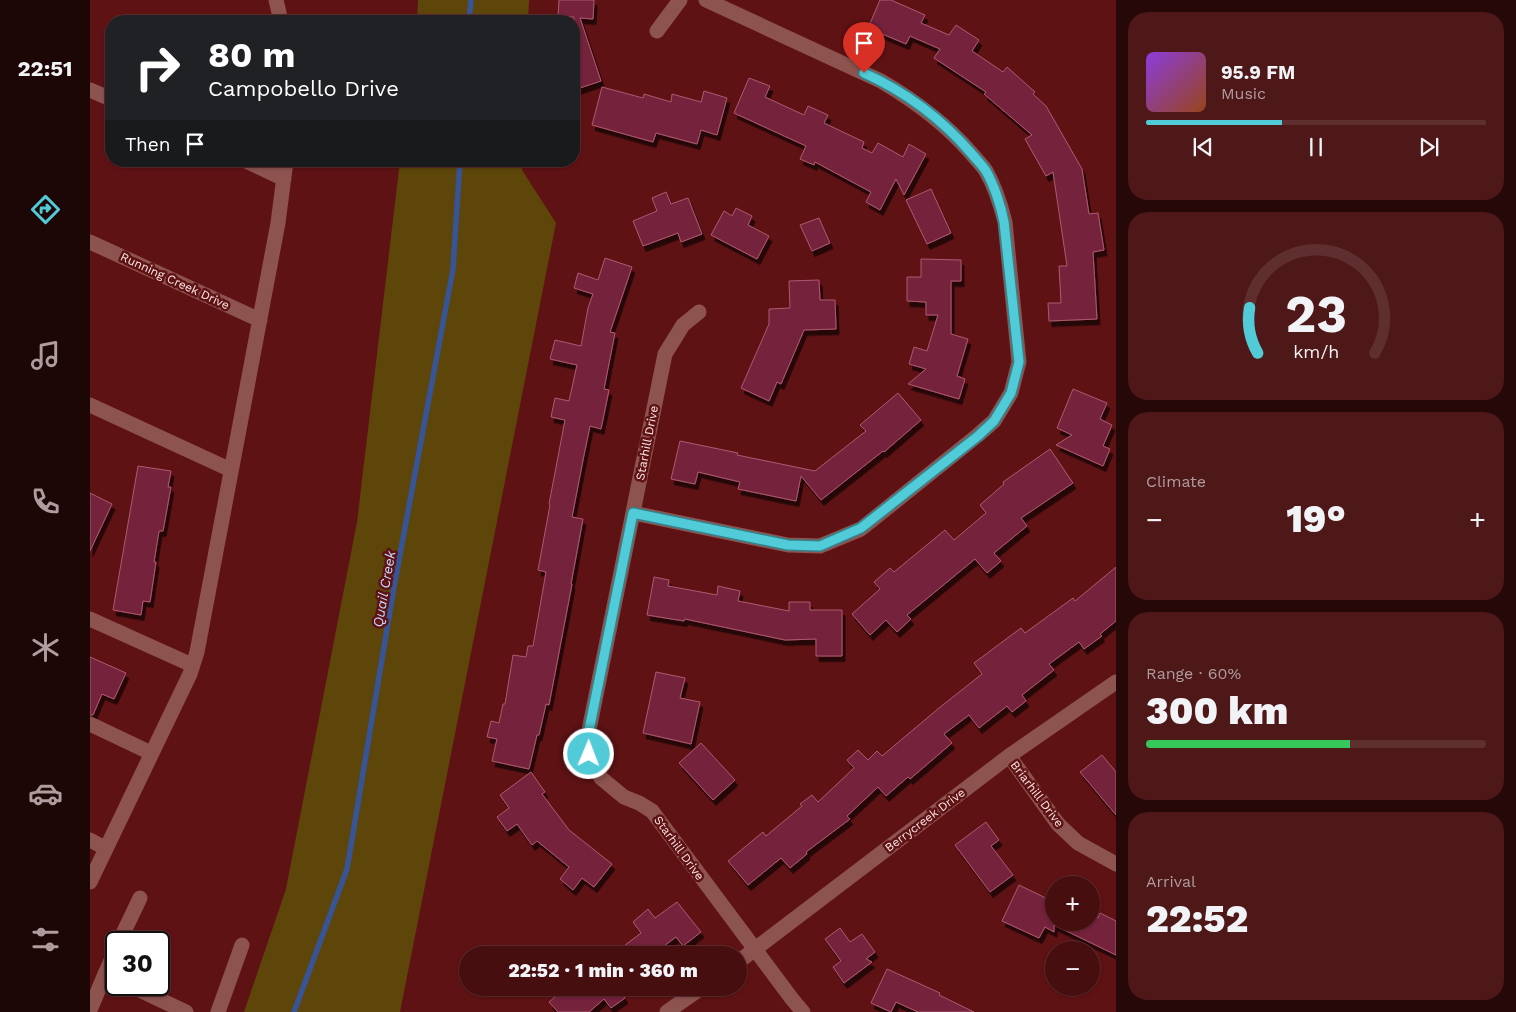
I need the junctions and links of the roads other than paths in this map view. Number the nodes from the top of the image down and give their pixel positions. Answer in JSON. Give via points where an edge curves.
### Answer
{"nodes":[{"id":1,"x":276,"y":0,"type":"edge"},
{"id":2,"x":680,"y":0,"type":"edge"},
{"id":3,"x":706,"y":0,"type":"edge"},
{"id":4,"x":280,"y":15,"type":"edge"},
{"id":5,"x":658,"y":31,"type":"dead end"},
{"id":6,"x":90,"y":90,"type":"edge"},
{"id":7,"x":105,"y":96,"type":"edge"},
{"id":8,"x":259,"y":167,"type":"edge"},
{"id":9,"x":285,"y":167,"type":"edge"},
{"id":10,"x":284,"y":179,"type":"junction"},
{"id":11,"x":90,"y":242,"type":"edge"},
{"id":12,"x":699,"y":312,"type":"dead end"},
{"id":13,"x":260,"y":320,"type":"junction"},
{"id":14,"x":90,"y":405,"type":"edge"},
{"id":15,"x":231,"y":470,"type":"junction"},
{"id":16,"x":633,"y":513,"type":"junction"},
{"id":17,"x":90,"y":619,"type":"edge"},
{"id":18,"x":192,"y":666,"type":"junction"},
{"id":19,"x":1116,"y":682,"type":"edge"},
{"id":20,"x":90,"y":724,"type":"edge"},
{"id":21,"x":151,"y":752,"type":"junction"},
{"id":22,"x":1009,"y":756,"type":"junction"},
{"id":23,"x":90,"y":840,"type":"edge"},
{"id":24,"x":105,"y":848,"type":"junction"},
{"id":25,"x":1116,"y":864,"type":"edge"},
{"id":26,"x":90,"y":882,"type":"edge"},
{"id":27,"x":140,"y":898,"type":"dead end"},
{"id":28,"x":124,"y":931,"type":"edge"},
{"id":29,"x":242,"y":945,"type":"dead end"},
{"id":30,"x":754,"y":949,"type":"junction"},
{"id":31,"x":747,"y":955,"type":"edge"},
{"id":32,"x":105,"y":984,"type":"edge"},
{"id":33,"x":152,"y":996,"type":"edge"},
{"id":34,"x":690,"y":996,"type":"edge"},
{"id":35,"x":90,"y":1010,"type":"edge"},
{"id":36,"x":186,"y":1012,"type":"edge"},
{"id":37,"x":218,"y":1012,"type":"edge"},
{"id":38,"x":667,"y":1012,"type":"edge"},
{"id":39,"x":803,"y":1012,"type":"edge"}],
"edges":[{"from":1,"to":4,"type":"street"},
{"from":2,"to":5,"type":"street"},
{"from":3,"to":16,"type":"street","via":[[881,81],[908,96],[957,136],[986,171],[1002,209],[1019,362],[1011,393],[994,421],[978,436],[861,528],[820,546],[788,545]]},
{"from":6,"to":7,"type":"street"},
{"from":8,"to":10,"type":"street"},
{"from":9,"to":10,"type":"street"},
{"from":10,"to":13,"type":"street"},
{"from":11,"to":13,"type":"street","name":"Running Creek Drive"},
{"from":12,"to":16,"type":"street","name":"Starhill Drive","via":[[683,325],[665,354]]},
{"from":13,"to":15,"type":"street"},
{"from":14,"to":15,"type":"street"},
{"from":15,"to":18,"type":"street"},
{"from":16,"to":30,"type":"street","name":"Starhill Drive","via":[[589,730],[589,754],[601,778],[624,797],[652,811]]},
{"from":17,"to":18,"type":"street"},
{"from":18,"to":21,"type":"street"},
{"from":19,"to":22,"type":"street","name":"Berrycreek Drive"},
{"from":20,"to":21,"type":"street"},
{"from":21,"to":24,"type":"street"},
{"from":22,"to":25,"type":"street","name":"Briarhill Drive","via":[[1058,824],[1078,843]]},
{"from":22,"to":30,"type":"street","name":"Berrycreek Drive"},
{"from":23,"to":24,"type":"street"},
{"from":24,"to":26,"type":"street"},
{"from":27,"to":28,"type":"street"},
{"from":29,"to":37,"type":"street"},
{"from":30,"to":31,"type":"street","name":"Berrycreek Drive"},
{"from":30,"to":39,"type":"street","name":"Starhill Drive"},
{"from":32,"to":35,"type":"street"},
{"from":33,"to":36,"type":"street"},
{"from":34,"to":38,"type":"street"}]}
